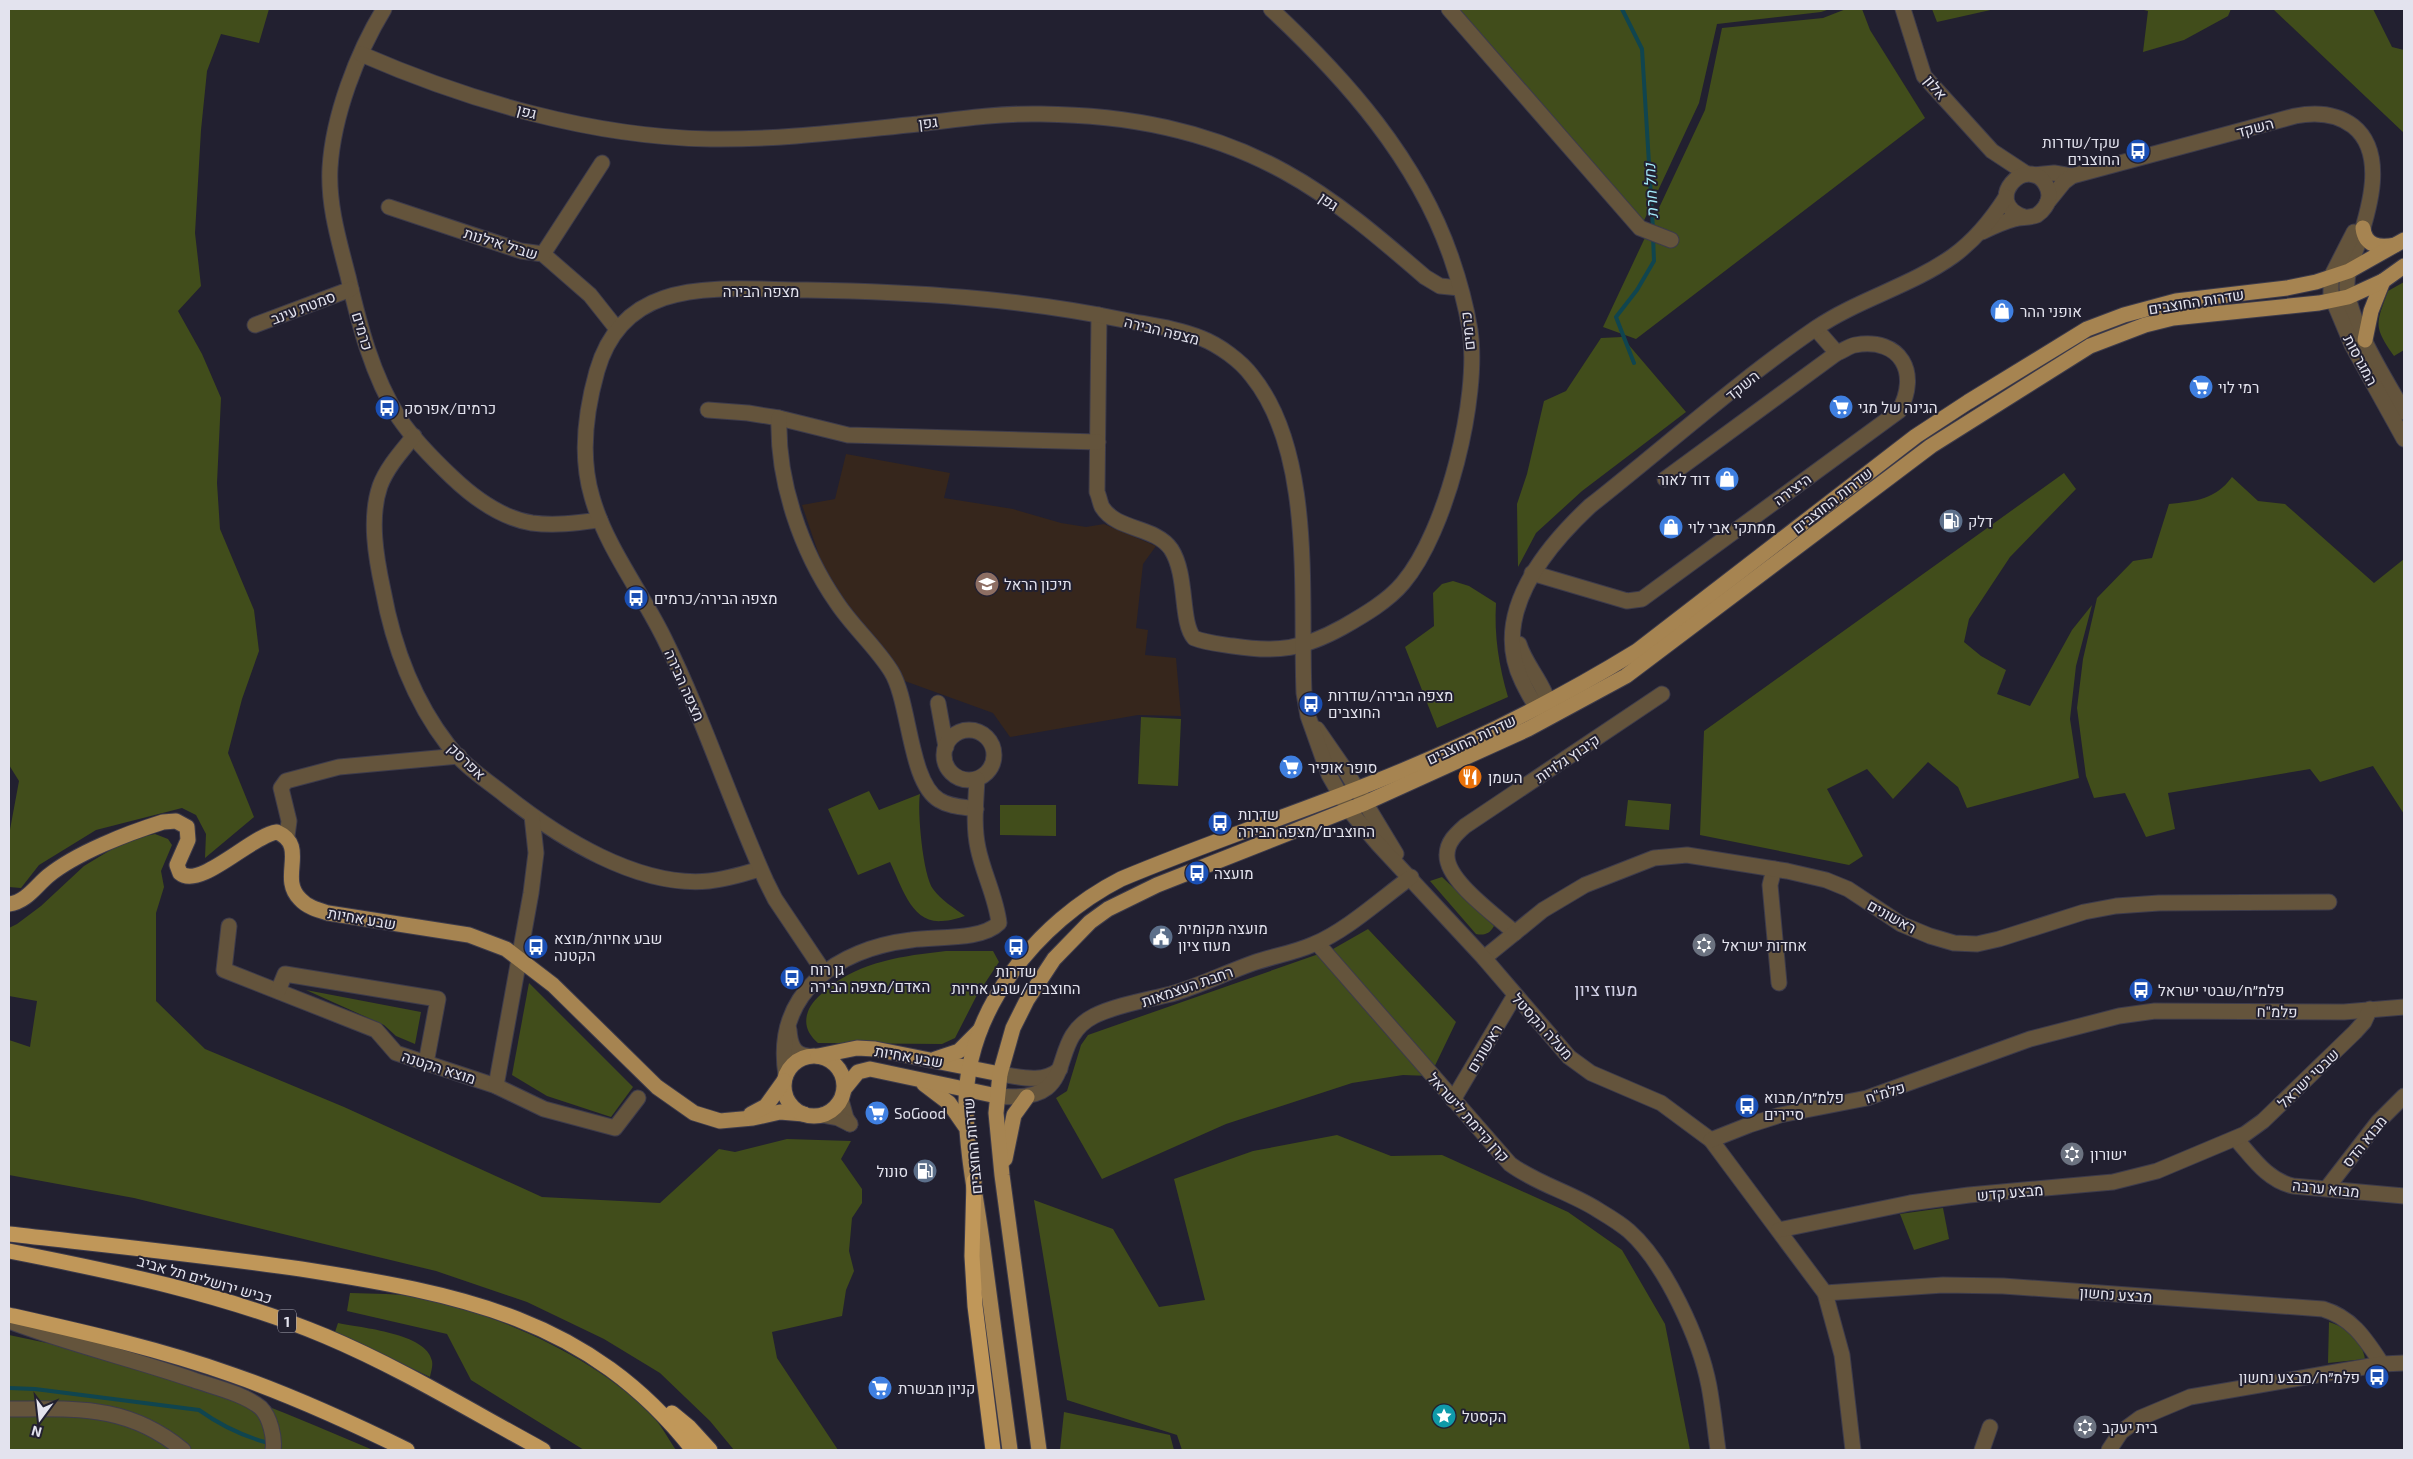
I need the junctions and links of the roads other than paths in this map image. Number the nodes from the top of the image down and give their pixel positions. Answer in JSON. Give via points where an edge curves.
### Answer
{"nodes":[{"id":1,"x":384,"y":9,"type":"edge"},
{"id":2,"x":1271,"y":9,"type":"edge"},
{"id":3,"x":1449,"y":9,"type":"edge"},
{"id":4,"x":1903,"y":9,"type":"edge"},
{"id":5,"x":362,"y":54,"type":"junction"},
{"id":6,"x":1992,"y":151,"type":"junction"},
{"id":7,"x":602,"y":164,"type":"dead end"},
{"id":8,"x":2030,"y":175,"type":"junction"},
{"id":9,"x":2072,"y":176,"type":"junction"},
{"id":10,"x":2007,"y":194,"type":"junction"},
{"id":11,"x":2048,"y":203,"type":"junction"},
{"id":12,"x":2367,"y":206,"type":"junction"},
{"id":13,"x":389,"y":207,"type":"dead end"},
{"id":14,"x":2024,"y":216,"type":"junction"},
{"id":15,"x":2363,"y":228,"type":"junction"},
{"id":16,"x":1979,"y":233,"type":"junction"},
{"id":17,"x":1671,"y":240,"type":"dead end"},
{"id":18,"x":2400,"y":242,"type":"edge"},
{"id":19,"x":543,"y":254,"type":"junction"},
{"id":20,"x":2404,"y":266,"type":"edge"},
{"id":21,"x":2349,"y":271,"type":"junction"},
{"id":22,"x":2331,"y":277,"type":"junction"},
{"id":23,"x":2382,"y":280,"type":"junction"},
{"id":24,"x":1460,"y":288,"type":"junction"},
{"id":25,"x":351,"y":289,"type":"junction"},
{"id":26,"x":2348,"y":297,"type":"junction"},
{"id":27,"x":2333,"y":300,"type":"junction"},
{"id":28,"x":1099,"y":315,"type":"junction"},
{"id":29,"x":255,"y":326,"type":"dead end"},
{"id":30,"x":618,"y":329,"type":"junction"},
{"id":31,"x":1816,"y":329,"type":"junction"},
{"id":32,"x":2365,"y":340,"type":"junction"},
{"id":33,"x":1837,"y":353,"type":"junction"},
{"id":34,"x":708,"y":410,"type":"dead end"},
{"id":35,"x":2404,"y":412,"type":"edge"},
{"id":36,"x":779,"y":418,"type":"junction"},
{"id":37,"x":414,"y":436,"type":"junction"},
{"id":38,"x":2404,"y":439,"type":"edge"},
{"id":39,"x":1098,"y":442,"type":"junction"},
{"id":40,"x":1665,"y":479,"type":"dead end"},
{"id":41,"x":600,"y":520,"type":"junction"},
{"id":42,"x":1532,"y":573,"type":"junction"},
{"id":43,"x":1303,"y":646,"type":"junction"},
{"id":44,"x":1662,"y":694,"type":"dead end"},
{"id":45,"x":938,"y":703,"type":"dead end"},
{"id":46,"x":1543,"y":704,"type":"junction"},
{"id":47,"x":1308,"y":716,"type":"junction"},
{"id":48,"x":1549,"y":717,"type":"junction"},
{"id":49,"x":946,"y":747,"type":"junction"},
{"id":50,"x":459,"y":756,"type":"junction"},
{"id":51,"x":977,"y":779,"type":"junction"},
{"id":52,"x":1356,"y":789,"type":"junction"},
{"id":53,"x":1340,"y":795,"type":"junction"},
{"id":54,"x":1365,"y":803,"type":"junction"},
{"id":55,"x":976,"y":808,"type":"junction"},
{"id":56,"x":1349,"y":810,"type":"junction"},
{"id":57,"x":532,"y":816,"type":"junction"},
{"id":58,"x":287,"y":836,"type":"junction"},
{"id":59,"x":760,"y":868,"type":"junction"},
{"id":60,"x":1774,"y":869,"type":"junction"},
{"id":61,"x":1409,"y":874,"type":"junction"},
{"id":62,"x":2329,"y":902,"type":"dead end"},
{"id":63,"x":9,"y":904,"type":"edge"},
{"id":64,"x":229,"y":926,"type":"dead end"},
{"id":65,"x":1515,"y":933,"type":"junction"},
{"id":66,"x":1317,"y":943,"type":"junction"},
{"id":67,"x":519,"y":957,"type":"junction"},
{"id":68,"x":1484,"y":958,"type":"junction"},
{"id":69,"x":824,"y":972,"type":"junction"},
{"id":70,"x":1779,"y":982,"type":"dead end"},
{"id":71,"x":278,"y":991,"type":"junction"},
{"id":72,"x":1515,"y":995,"type":"junction"},
{"id":73,"x":2404,"y":1007,"type":"edge"},
{"id":74,"x":2370,"y":1009,"type":"junction"},
{"id":75,"x":791,"y":1019,"type":"junction"},
{"id":76,"x":982,"y":1027,"type":"junction"},
{"id":77,"x":813,"y":1056,"type":"junction"},
{"id":78,"x":932,"y":1060,"type":"junction"},
{"id":79,"x":426,"y":1063,"type":"junction"},
{"id":80,"x":971,"y":1068,"type":"junction"},
{"id":81,"x":1061,"y":1068,"type":"junction"},
{"id":82,"x":1000,"y":1074,"type":"junction"},
{"id":83,"x":912,"y":1077,"type":"junction"},
{"id":84,"x":785,"y":1078,"type":"junction"},
{"id":85,"x":496,"y":1086,"type":"junction"},
{"id":86,"x":967,"y":1090,"type":"junction"},
{"id":87,"x":843,"y":1094,"type":"junction"},
{"id":88,"x":998,"y":1096,"type":"junction"},
{"id":89,"x":2404,"y":1096,"type":"edge"},
{"id":90,"x":1027,"y":1097,"type":"junction"},
{"id":91,"x":638,"y":1098,"type":"dead end"},
{"id":92,"x":1453,"y":1100,"type":"junction"},
{"id":93,"x":804,"y":1114,"type":"junction"},
{"id":94,"x":822,"y":1114,"type":"junction"},
{"id":95,"x":741,"y":1119,"type":"junction"},
{"id":96,"x":968,"y":1132,"type":"junction"},
{"id":97,"x":2236,"y":1139,"type":"junction"},
{"id":98,"x":1711,"y":1140,"type":"junction"},
{"id":99,"x":1002,"y":1175,"type":"junction"},
{"id":100,"x":974,"y":1180,"type":"junction"},
{"id":101,"x":2326,"y":1188,"type":"junction"},
{"id":102,"x":2404,"y":1196,"type":"edge"},
{"id":103,"x":1778,"y":1230,"type":"junction"},
{"id":104,"x":9,"y":1234,"type":"edge"},
{"id":105,"x":9,"y":1251,"type":"edge"},
{"id":106,"x":1825,"y":1293,"type":"junction"},
{"id":107,"x":9,"y":1315,"type":"edge"},
{"id":108,"x":9,"y":1321,"type":"edge"},
{"id":109,"x":590,"y":1355,"type":"junction"},
{"id":110,"x":2404,"y":1363,"type":"edge"},
{"id":111,"x":2382,"y":1364,"type":"junction"},
{"id":112,"x":9,"y":1409,"type":"edge"},
{"id":113,"x":1990,"y":1427,"type":"dead end"},
{"id":114,"x":183,"y":1450,"type":"edge"},
{"id":115,"x":273,"y":1450,"type":"edge"},
{"id":116,"x":407,"y":1450,"type":"edge"},
{"id":117,"x":543,"y":1450,"type":"edge"},
{"id":118,"x":693,"y":1450,"type":"edge"},
{"id":119,"x":710,"y":1450,"type":"edge"},
{"id":120,"x":993,"y":1450,"type":"edge"},
{"id":121,"x":1010,"y":1450,"type":"edge"},
{"id":122,"x":1039,"y":1450,"type":"edge"},
{"id":123,"x":1718,"y":1450,"type":"edge"},
{"id":124,"x":1853,"y":1450,"type":"edge"},
{"id":125,"x":1982,"y":1450,"type":"edge"},
{"id":126,"x":2109,"y":1450,"type":"edge"}],
"edges":[{"from":1,"to":5,"type":"street","name":"כרמים"},
{"from":2,"to":24,"type":"street","name":"כרמים","via":[[1349,88],[1414,176],[1435,219]]},
{"from":3,"to":17,"type":"street","via":[[1640,228]]},
{"from":4,"to":6,"type":"street","name":"אלון","via":[[1924,76]]},
{"from":5,"to":24,"type":"street","name":"גפן","via":[[406,74],[508,106],[582,125],[661,137],[747,139],[808,136],[986,116],[1040,114],[1159,124],[1202,136],[1285,172],[1339,208],[1425,277],[1440,286]]},
{"from":5,"to":25,"type":"street","name":"כרמים","via":[[348,86],[330,168],[332,206]]},
{"from":6,"to":8,"type":"street","name":"אלון"},
{"from":6,"to":10,"type":"street","name":"אלון","via":[[2004,174]]},
{"from":7,"to":19,"type":"street"},
{"from":8,"to":9,"type":"street","name":"השקד","via":[[2054,173]]},
{"from":8,"to":10,"type":"street","via":[[2014,179]]},
{"from":8,"to":11,"type":"street","via":[[2048,189]]},
{"from":9,"to":11,"type":"street"},
{"from":9,"to":12,"type":"street","name":"השקד","via":[[2295,116],[2325,114],[2351,125],[2366,145],[2374,177]]},
{"from":10,"to":14,"type":"street","via":[[2012,210]]},
{"from":10,"to":16,"type":"street","name":"השקד"},
{"from":11,"to":14,"type":"street","via":[[2038,214]]},
{"from":12,"to":15,"type":"street","name":"השקד"},
{"from":12,"to":22,"type":"street","name":"השקד"},
{"from":13,"to":19,"type":"street","name":"שביל אילנות","via":[[521,251]]},
{"from":14,"to":16,"type":"street","name":"השקד"},
{"from":15,"to":18,"type":"main road","via":[[2368,243],[2380,246]]},
{"from":15,"to":21,"type":"street","name":"השקד"},
{"from":16,"to":31,"type":"street","name":"השקד","via":[[1934,268]]},
{"from":18,"to":21,"type":"main road","name":"שדרות החוצבים"},
{"from":19,"to":30,"type":"street","name":"שביל אילנות","via":[[590,295]]},
{"from":20,"to":23,"type":"main road","name":"שדרות החוצבים"},
{"from":21,"to":22,"type":"main road","name":"שדרות החוצבים"},
{"from":21,"to":26,"type":"street","name":"המגרסות"},
{"from":22,"to":27,"type":"street","name":"המגרסות"},
{"from":22,"to":46,"type":"main road","name":"שדרות החוצבים","via":[[2287,288],[2176,301],[2087,329],[1936,422],[1637,651]]},
{"from":23,"to":26,"type":"main road","name":"שדרות החוצבים"},
{"from":23,"to":32,"type":"main road","via":[[2370,313]]},
{"from":24,"to":43,"type":"street","name":"כרמים","via":[[1470,332],[1468,403],[1453,475],[1434,532],[1403,584],[1369,612],[1324,638]]},
{"from":25,"to":29,"type":"street","name":"סמטת עינב"},
{"from":25,"to":37,"type":"street","name":"כרמים","via":[[361,330],[380,379],[399,418]]},
{"from":26,"to":27,"type":"main road","name":"שדרות החוצבים"},
{"from":26,"to":32,"type":"street","name":"המגרסות"},
{"from":27,"to":38,"type":"street","name":"המגרסות","via":[[2363,366]]},
{"from":27,"to":48,"type":"main road","name":"שדרות החוצבים","via":[[2172,318],[2090,346],[1924,451],[1626,676]]},
{"from":28,"to":30,"type":"street","name":"מצפה הבירה","via":[[1066,308],[915,292],[736,290],[692,292],[662,299],[630,315]]},
{"from":28,"to":39,"type":"street","name":"כרמים"},
{"from":28,"to":43,"type":"street","name":"מצפה הבירה","via":[[1202,338],[1251,373],[1272,406],[1294,476],[1299,518]]},
{"from":30,"to":41,"type":"street","name":"מצפה הבירה","via":[[609,338],[598,368],[586,433],[590,493]]},
{"from":31,"to":33,"type":"street"},
{"from":31,"to":42,"type":"street","name":"השקד","via":[[1590,506],[1567,528]]},
{"from":32,"to":35,"type":"street","name":"המגרסות"},
{"from":33,"to":40,"type":"street","name":"היצירה"},
{"from":33,"to":42,"type":"street","name":"היצירה","via":[[1854,345],[1880,345],[1892,349],[1904,363],[1909,386],[1899,411],[1642,598],[1627,601]]},
{"from":34,"to":36,"type":"street"},
{"from":36,"to":39,"type":"street","via":[[848,435]]},
{"from":36,"to":55,"type":"street","via":[[778,442],[784,476],[798,526],[819,574],[837,604],[892,672],[916,763],[928,786],[938,799],[949,805]]},
{"from":37,"to":41,"type":"street","name":"כרמים","via":[[470,494],[500,512],[530,523],[556,525]]},
{"from":37,"to":50,"type":"street","name":"אפרסק","via":[[380,486],[375,531],[379,572],[398,650],[431,719],[449,747]]},
{"from":39,"to":43,"type":"street","name":"כרמים","via":[[1098,492],[1103,507],[1117,519],[1156,536],[1170,547],[1178,562],[1188,628],[1194,638],[1258,650]]},
{"from":41,"to":59,"type":"street","name":"מצפה הבירה","via":[[665,639]]},
{"from":42,"to":46,"type":"street","via":[[1515,620],[1516,664]]},
{"from":43,"to":47,"type":"street","name":"מצפה הבירה"},
{"from":44,"to":65,"type":"street","name":"קיבוץ גלויות","via":[[1465,826],[1448,845],[1448,861],[1459,882]]},
{"from":45,"to":49,"type":"street"},
{"from":46,"to":48,"type":"street"},
{"from":46,"to":52,"type":"main road","name":"שדרות החוצבים"},
{"from":47,"to":52,"type":"street","name":"מצפה הבירה"},
{"from":47,"to":53,"type":"street","name":"מצפה הבירה"},
{"from":48,"to":54,"type":"main road","name":"שדרות החוצבים"},
{"from":49,"to":51,"type":"street","via":[[944,755],[950,771],[960,778]]},
{"from":49,"to":51,"type":"street","via":[[950,739],[963,731],[972,730],[987,737],[992,744],[994,761],[985,775]]},
{"from":50,"to":57,"type":"street","name":"אפרסק"},
{"from":50,"to":58,"type":"street","via":[[339,768],[286,781],[281,788],[288,821]]},
{"from":51,"to":55,"type":"street"},
{"from":52,"to":53,"type":"main road","name":"שדרות החוצבים"},
{"from":52,"to":54,"type":"street","name":"מצפה הבירה"},
{"from":53,"to":56,"type":"street","name":"מעלה הקסטל"},
{"from":53,"to":76,"type":"main road","name":"שדרות החוצבים","via":[[1150,867],[1098,892],[1057,925],[1016,967],[1001,988]]},
{"from":54,"to":56,"type":"main road","name":"שדרות החוצבים"},
{"from":54,"to":61,"type":"street","name":"מעלה הקסטל"},
{"from":55,"to":69,"type":"street","via":[[978,847],[999,923],[992,930],[979,934],[877,945],[844,959]]},
{"from":56,"to":61,"type":"street","name":"מעלה הקסטל"},
{"from":56,"to":82,"type":"main road","name":"שדרות החוצבים","via":[[1157,885],[1100,914],[1062,950],[1032,991],[1013,1028]]},
{"from":57,"to":59,"type":"street","name":"אפרסק","via":[[570,842],[644,874],[707,881]]},
{"from":57,"to":67,"type":"street","via":[[536,853]]},
{"from":58,"to":63,"type":"main road","via":[[270,833],[202,874],[187,877],[180,873],[177,865],[188,840],[187,827],[176,821],[163,822],[72,859],[22,900]]},
{"from":58,"to":67,"type":"main road","name":"שבע אחיות","via":[[293,852],[290,881],[300,899],[310,907],[328,913],[469,935]]},
{"from":59,"to":69,"type":"street","name":"מצפה הבירה","via":[[775,899]]},
{"from":60,"to":62,"type":"street","name":"ראשונים","via":[[1826,880],[1848,889],[1901,924],[1930,936],[1977,944],[2084,912],[2116,906]]},
{"from":60,"to":65,"type":"street","name":"ראשונים","via":[[1687,855],[1654,858],[1585,885],[1542,910]]},
{"from":60,"to":70,"type":"street","via":[[1770,885]]},
{"from":61,"to":66,"type":"street","name":"רחבת העצמאות","via":[[1334,934]]},
{"from":61,"to":68,"type":"street","name":"מעלה הקסטל"},
{"from":64,"to":71,"type":"street","name":"מוצא הקטנה","via":[[224,970]]},
{"from":65,"to":68,"type":"street","name":"ראשונים"},
{"from":66,"to":81,"type":"street","name":"רחבת העצמאות","via":[[1255,962],[1174,993],[1097,1015],[1076,1029]]},
{"from":66,"to":92,"type":"street","name":"קרן קיימת לישראל"},
{"from":67,"to":85,"type":"street"},
{"from":67,"to":95,"type":"main road","name":"שבע אחיות","via":[[553,985],[675,1102],[710,1119]]},
{"from":68,"to":72,"type":"street","name":"מעלה הקסטל"},
{"from":69,"to":75,"type":"street","via":[[805,991]]},
{"from":71,"to":79,"type":"street","name":"מוצא הקטנה","via":[[376,1030],[396,1053]]},
{"from":71,"to":79,"type":"street","via":[[285,974],[438,999]]},
{"from":72,"to":92,"type":"street","name":"ראשונים"},
{"from":72,"to":98,"type":"street","name":"מעלה הקסטל","via":[[1569,1057],[1591,1073],[1661,1103]]},
{"from":73,"to":74,"type":"street","name":"פלמ\"ח"},
{"from":74,"to":97,"type":"street","name":"שבטי ישראל","via":[[2356,1032],[2263,1121]]},
{"from":74,"to":98,"type":"street","name":"פלמ\"ח","via":[[2344,1012],[2155,1010],[2119,1016],[2030,1039],[1868,1098],[1780,1115]]},
{"from":75,"to":77,"type":"street","via":[[790,1041],[794,1049],[802,1055]]},
{"from":75,"to":84,"type":"street","via":[[783,1048]]},
{"from":76,"to":78,"type":"main road","via":[[959,1051]]},
{"from":76,"to":80,"type":"main road","name":"שדרות החוצבים"},
{"from":77,"to":78,"type":"main road","name":"שבע אחיות","via":[[858,1048]]},
{"from":77,"to":84,"type":"main road","via":[[791,1066]]},
{"from":77,"to":87,"type":"main road","via":[[825,1057],[838,1066],[844,1080]]},
{"from":78,"to":80,"type":"main road","name":"שבע אחיות"},
{"from":79,"to":85,"type":"street","name":"מוצא הקטנה"},
{"from":80,"to":82,"type":"main road","name":"שבע אחיות"},
{"from":80,"to":86,"type":"main road","name":"שדרות החוצבים"},
{"from":81,"to":82,"type":"street","via":[[1045,1078]]},
{"from":81,"to":90,"type":"street","name":"רחבת העצמאות","via":[[1046,1089]]},
{"from":82,"to":88,"type":"main road","name":"שדרות החוצבים"},
{"from":83,"to":86,"type":"main road","name":"שבע אחיות"},
{"from":83,"to":87,"type":"main road","name":"שבע אחיות","via":[[864,1070],[849,1080]]},
{"from":83,"to":96,"type":"main road","via":[[949,1103]]},
{"from":84,"to":93,"type":"main road","via":[[786,1097]]},
{"from":84,"to":95,"type":"main road","name":"שבע אחיות","via":[[766,1106]]},
{"from":85,"to":91,"type":"street","name":"מוצא הקטנה","via":[[544,1109],[615,1128]]},
{"from":86,"to":88,"type":"main road","name":"שבע אחיות"},
{"from":86,"to":96,"type":"main road","name":"שדרות החוצבים"},
{"from":87,"to":94,"type":"main road","via":[[833,1109]]},
{"from":87,"to":94,"type":"street","via":[[846,1118],[850,1124]]},
{"from":88,"to":90,"type":"street","name":"רחבת העצמאות"},
{"from":88,"to":99,"type":"main road","name":"שדרות החוצבים","via":[[997,1134]]},
{"from":89,"to":101,"type":"street","name":"מבוא הדס","via":[[2378,1122]]},
{"from":90,"to":99,"type":"main road","via":[[1014,1115]]},
{"from":92,"to":123,"type":"street","name":"קרן קיימת לישראל","via":[[1510,1164],[1537,1181],[1596,1208],[1630,1232],[1656,1264],[1676,1297],[1695,1341],[1708,1385]]},
{"from":93,"to":94,"type":"main road"},
{"from":93,"to":95,"type":"main road","name":"שבע אחיות","via":[[780,1112]]},
{"from":96,"to":100,"type":"main road","name":"שדרות החוצבים"},
{"from":97,"to":101,"type":"street","name":"מבוא ערבה","via":[[2267,1174],[2280,1183]]},
{"from":97,"to":103,"type":"street","name":"מבצע קדש","via":[[2157,1171],[2113,1182],[1943,1198]]},
{"from":98,"to":103,"type":"street"},
{"from":99,"to":122,"type":"main road","name":"שדרות החוצבים"},
{"from":100,"to":120,"type":"highway","via":[[972,1256],[975,1306]]},
{"from":100,"to":121,"type":"main road","name":"שדרות החוצבים"},
{"from":101,"to":102,"type":"street","name":"מבוא ערבה"},
{"from":103,"to":106,"type":"street"},
{"from":104,"to":109,"type":"highway","via":[[222,1257],[418,1289],[503,1313],[543,1329]]},
{"from":105,"to":117,"type":"highway","name":"כביש ירושלים תל אביב","number":"1","via":[[164,1284],[294,1324],[392,1367]]},
{"from":106,"to":111,"type":"street","name":"מבצע נחשון","via":[[1943,1285],[2003,1286],[2323,1310],[2336,1313],[2350,1322]]},
{"from":106,"to":124,"type":"street","via":[[1842,1355]]},
{"from":107,"to":116,"type":"highway","via":[[125,1342],[233,1375],[325,1411]]},
{"from":108,"to":115,"type":"street","via":[[232,1393],[261,1409],[275,1436]]},
{"from":109,"to":118,"type":"highway","via":[[646,1397]]},
{"from":109,"to":119,"type":"highway","via":[[648,1392]]},
{"from":110,"to":111,"type":"street"},
{"from":111,"to":126,"type":"street","via":[[2190,1397],[2140,1418],[2121,1432]]},
{"from":112,"to":114,"type":"street","via":[[90,1409],[115,1413],[139,1422]]},
{"from":113,"to":125,"type":"street"}]}
